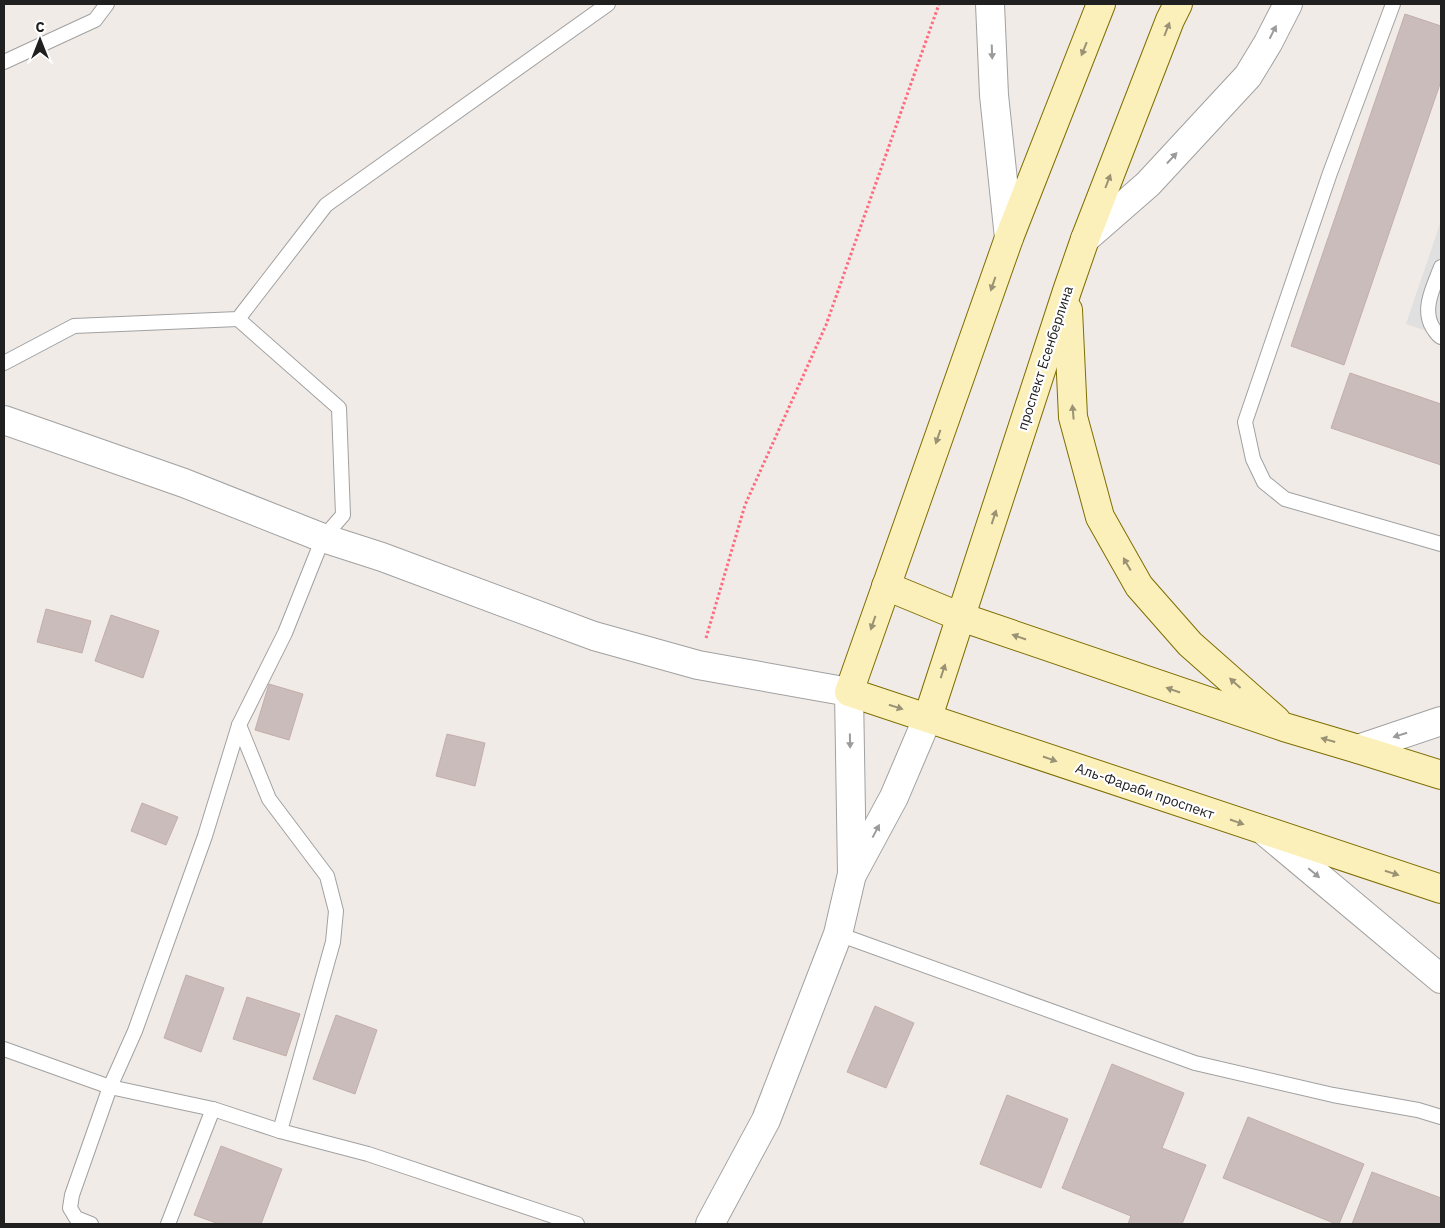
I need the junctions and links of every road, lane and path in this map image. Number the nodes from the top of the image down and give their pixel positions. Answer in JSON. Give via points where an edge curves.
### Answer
{"nodes":[{"id":1,"x":107,"y":4,"type":"edge"},
{"id":2,"x":608,"y":4,"type":"edge"},
{"id":3,"x":939,"y":4,"type":"edge"},
{"id":4,"x":990,"y":4,"type":"edge"},
{"id":5,"x":1101,"y":4,"type":"edge"},
{"id":6,"x":1178,"y":4,"type":"edge"},
{"id":7,"x":1288,"y":4,"type":"edge"},
{"id":8,"x":1393,"y":4,"type":"edge"},
{"id":9,"x":4,"y":62,"type":"edge"},
{"id":10,"x":1009,"y":238,"type":"junction"},
{"id":11,"x":1085,"y":239,"type":"junction"},
{"id":12,"x":1441,"y":267,"type":"edge"},
{"id":13,"x":1067,"y":291,"type":"junction"},
{"id":14,"x":238,"y":319,"type":"junction"},
{"id":15,"x":1441,"y":336,"type":"edge"},
{"id":16,"x":4,"y":363,"type":"edge"},
{"id":17,"x":4,"y":420,"type":"edge"},
{"id":18,"x":323,"y":538,"type":"junction"},
{"id":19,"x":1441,"y":544,"type":"edge"},
{"id":20,"x":886,"y":586,"type":"junction"},
{"id":21,"x":961,"y":617,"type":"junction"},
{"id":22,"x":698,"y":665,"type":"junction"},
{"id":23,"x":850,"y":692,"type":"junction"},
{"id":24,"x":928,"y":717,"type":"junction"},
{"id":25,"x":1441,"y":722,"type":"edge"},
{"id":26,"x":239,"y":725,"type":"junction"},
{"id":27,"x":1284,"y":728,"type":"junction"},
{"id":28,"x":1358,"y":748,"type":"junction"},
{"id":29,"x":1441,"y":775,"type":"edge"},
{"id":30,"x":1263,"y":830,"type":"junction"},
{"id":31,"x":852,"y":874,"type":"junction"},
{"id":32,"x":1441,"y":889,"type":"edge"},
{"id":33,"x":838,"y":934,"type":"junction"},
{"id":34,"x":1441,"y":979,"type":"edge"},
{"id":35,"x":4,"y":1049,"type":"edge"},
{"id":36,"x":110,"y":1087,"type":"junction"},
{"id":37,"x":212,"y":1109,"type":"junction"},
{"id":38,"x":1441,"y":1117,"type":"edge"},
{"id":39,"x":280,"y":1131,"type":"junction"},
{"id":40,"x":91,"y":1224,"type":"edge"},
{"id":41,"x":168,"y":1224,"type":"edge"},
{"id":42,"x":577,"y":1224,"type":"edge"},
{"id":43,"x":710,"y":1224,"type":"edge"}],
"edges":[{"from":1,"to":9,"type":"lane","via":[[95,20]]},
{"from":2,"to":14,"type":"lane","via":[[326,205]]},
{"from":3,"to":22,"type":"path","via":[[826,325],[745,505]]},
{"from":4,"to":10,"type":"street","one_way":true,"via":[[994,95]]},
{"from":5,"to":10,"type":"street","one_way":true},
{"from":11,"to":6,"type":"street","name":"проспект Есенберлина","one_way":true},
{"from":11,"to":7,"type":"street","one_way":true,"via":[[1148,184],[1248,76]]},
{"from":8,"to":19,"type":"lane","via":[[1330,174],[1245,422],[1256,467],[1264,482],[1285,499]]},
{"from":10,"to":20,"type":"street","one_way":true},
{"from":11,"to":13,"type":"street","name":"проспект Есенберлина"},
{"from":12,"to":15,"type":"lane","via":[[1428,305],[1429,321]]},
{"from":21,"to":13,"type":"street","name":"проспект Есенберлина","one_way":true},
{"from":27,"to":13,"type":"street","one_way":true,"via":[[1190,644],[1140,586],[1100,517],[1073,417]]},
{"from":14,"to":16,"type":"lane","via":[[74,326]]},
{"from":14,"to":18,"type":"lane","via":[[340,408],[343,515]]},
{"from":17,"to":18,"type":"street","via":[[184,483]]},
{"from":18,"to":22,"type":"street","via":[[594,636]]},
{"from":18,"to":26,"type":"lane","via":[[285,633]]},
{"from":20,"to":21,"type":"street"},
{"from":20,"to":23,"type":"street","one_way":true},
{"from":24,"to":21,"type":"street","name":"проспект Есенберлина","one_way":true},
{"from":27,"to":21,"type":"street","one_way":true},
{"from":22,"to":23,"type":"street"},
{"from":23,"to":24,"type":"street","name":"Аль-Фараби проспект","one_way":true},
{"from":23,"to":31,"type":"street","one_way":true},
{"from":24,"to":30,"type":"street","name":"Аль-Фараби проспект","one_way":true},
{"from":31,"to":24,"type":"street","one_way":true,"via":[[894,797]]},
{"from":25,"to":28,"type":"street","one_way":true},
{"from":26,"to":36,"type":"lane","via":[[205,836],[135,1032]]},
{"from":26,"to":39,"type":"lane","via":[[269,799],[327,876],[336,911],[333,942]]},
{"from":28,"to":27,"type":"street","one_way":true},
{"from":28,"to":29,"type":"street"},
{"from":30,"to":32,"type":"street","name":"Аль-Фараби проспект","one_way":true},
{"from":30,"to":34,"type":"street","one_way":true},
{"from":31,"to":33,"type":"street"},
{"from":33,"to":38,"type":"lane","via":[[1195,1062],[1333,1096]]},
{"from":33,"to":43,"type":"street","via":[[766,1120]]},
{"from":35,"to":36,"type":"lane"},
{"from":36,"to":37,"type":"lane"},
{"from":36,"to":40,"type":"lane","via":[[70,1208],[76,1218]]},
{"from":37,"to":39,"type":"lane"},
{"from":37,"to":41,"type":"lane"},
{"from":39,"to":42,"type":"lane","via":[[368,1154]]}]}
